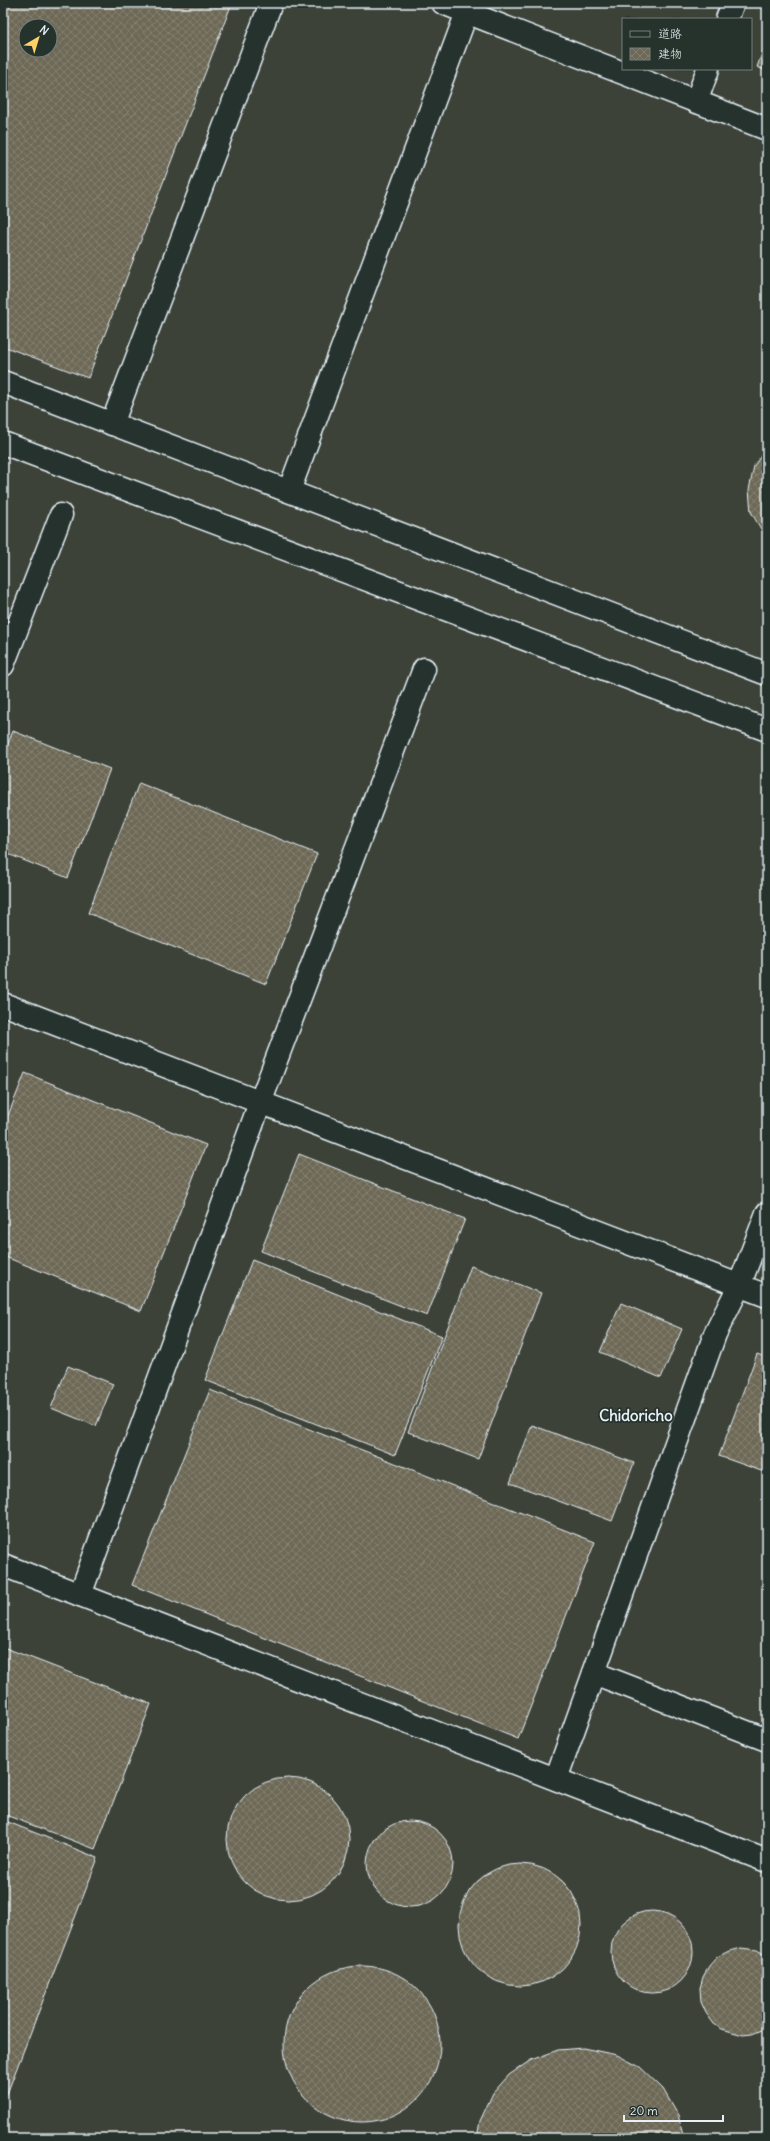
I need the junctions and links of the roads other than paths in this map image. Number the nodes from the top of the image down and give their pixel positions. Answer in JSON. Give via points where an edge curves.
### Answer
{"nodes":[{"id":1,"x":271,"y":3,"type":"edge"},
{"id":2,"x":443,"y":3,"type":"edge"},
{"id":3,"x":733,"y":3,"type":"edge"},
{"id":4,"x":467,"y":12,"type":"junction"},
{"id":5,"x":727,"y":18,"type":"edge"},
{"id":6,"x":708,"y":70,"type":"edge"},
{"id":7,"x":696,"y":102,"type":"junction"},
{"id":8,"x":767,"y":130,"type":"edge"},
{"id":9,"x":3,"y":382,"type":"edge"},
{"id":10,"x":112,"y":424,"type":"junction"},
{"id":11,"x":3,"y":443,"type":"edge"},
{"id":12,"x":289,"y":491,"type":"junction"},
{"id":13,"x":61,"y":514,"type":"dead end"},
{"id":14,"x":3,"y":665,"type":"edge"},
{"id":15,"x":424,"y":669,"type":"dead end"},
{"id":16,"x":767,"y":674,"type":"edge"},
{"id":17,"x":767,"y":730,"type":"edge"},
{"id":18,"x":3,"y":1004,"type":"edge"},
{"id":19,"x":260,"y":1103,"type":"junction"},
{"id":20,"x":767,"y":1213,"type":"edge"},
{"id":21,"x":739,"y":1286,"type":"junction"},
{"id":22,"x":767,"y":1296,"type":"edge"},
{"id":23,"x":3,"y":1565,"type":"edge"},
{"id":24,"x":80,"y":1595,"type":"junction"},
{"id":25,"x":594,"y":1673,"type":"junction"},
{"id":26,"x":767,"y":1740,"type":"edge"},
{"id":27,"x":556,"y":1780,"type":"junction"},
{"id":28,"x":767,"y":1861,"type":"edge"}],
"edges":[{"from":1,"to":10,"type":"lane"},
{"from":2,"to":4,"type":"lane"},
{"from":3,"to":5,"type":"lane"},
{"from":4,"to":7,"type":"lane"},
{"from":4,"to":12,"type":"lane"},
{"from":6,"to":7,"type":"lane"},
{"from":7,"to":8,"type":"lane"},
{"from":9,"to":10,"type":"lane"},
{"from":10,"to":12,"type":"lane"},
{"from":11,"to":17,"type":"lane"},
{"from":12,"to":16,"type":"lane"},
{"from":13,"to":14,"type":"lane"},
{"from":15,"to":19,"type":"lane"},
{"from":18,"to":19,"type":"lane"},
{"from":19,"to":21,"type":"lane"},
{"from":19,"to":24,"type":"lane"},
{"from":20,"to":21,"type":"lane"},
{"from":21,"to":22,"type":"lane"},
{"from":21,"to":25,"type":"lane","via":[[715,1334]]},
{"from":23,"to":24,"type":"lane"},
{"from":24,"to":27,"type":"lane"},
{"from":25,"to":26,"type":"lane"},
{"from":25,"to":27,"type":"lane"},
{"from":27,"to":28,"type":"lane"}]}
